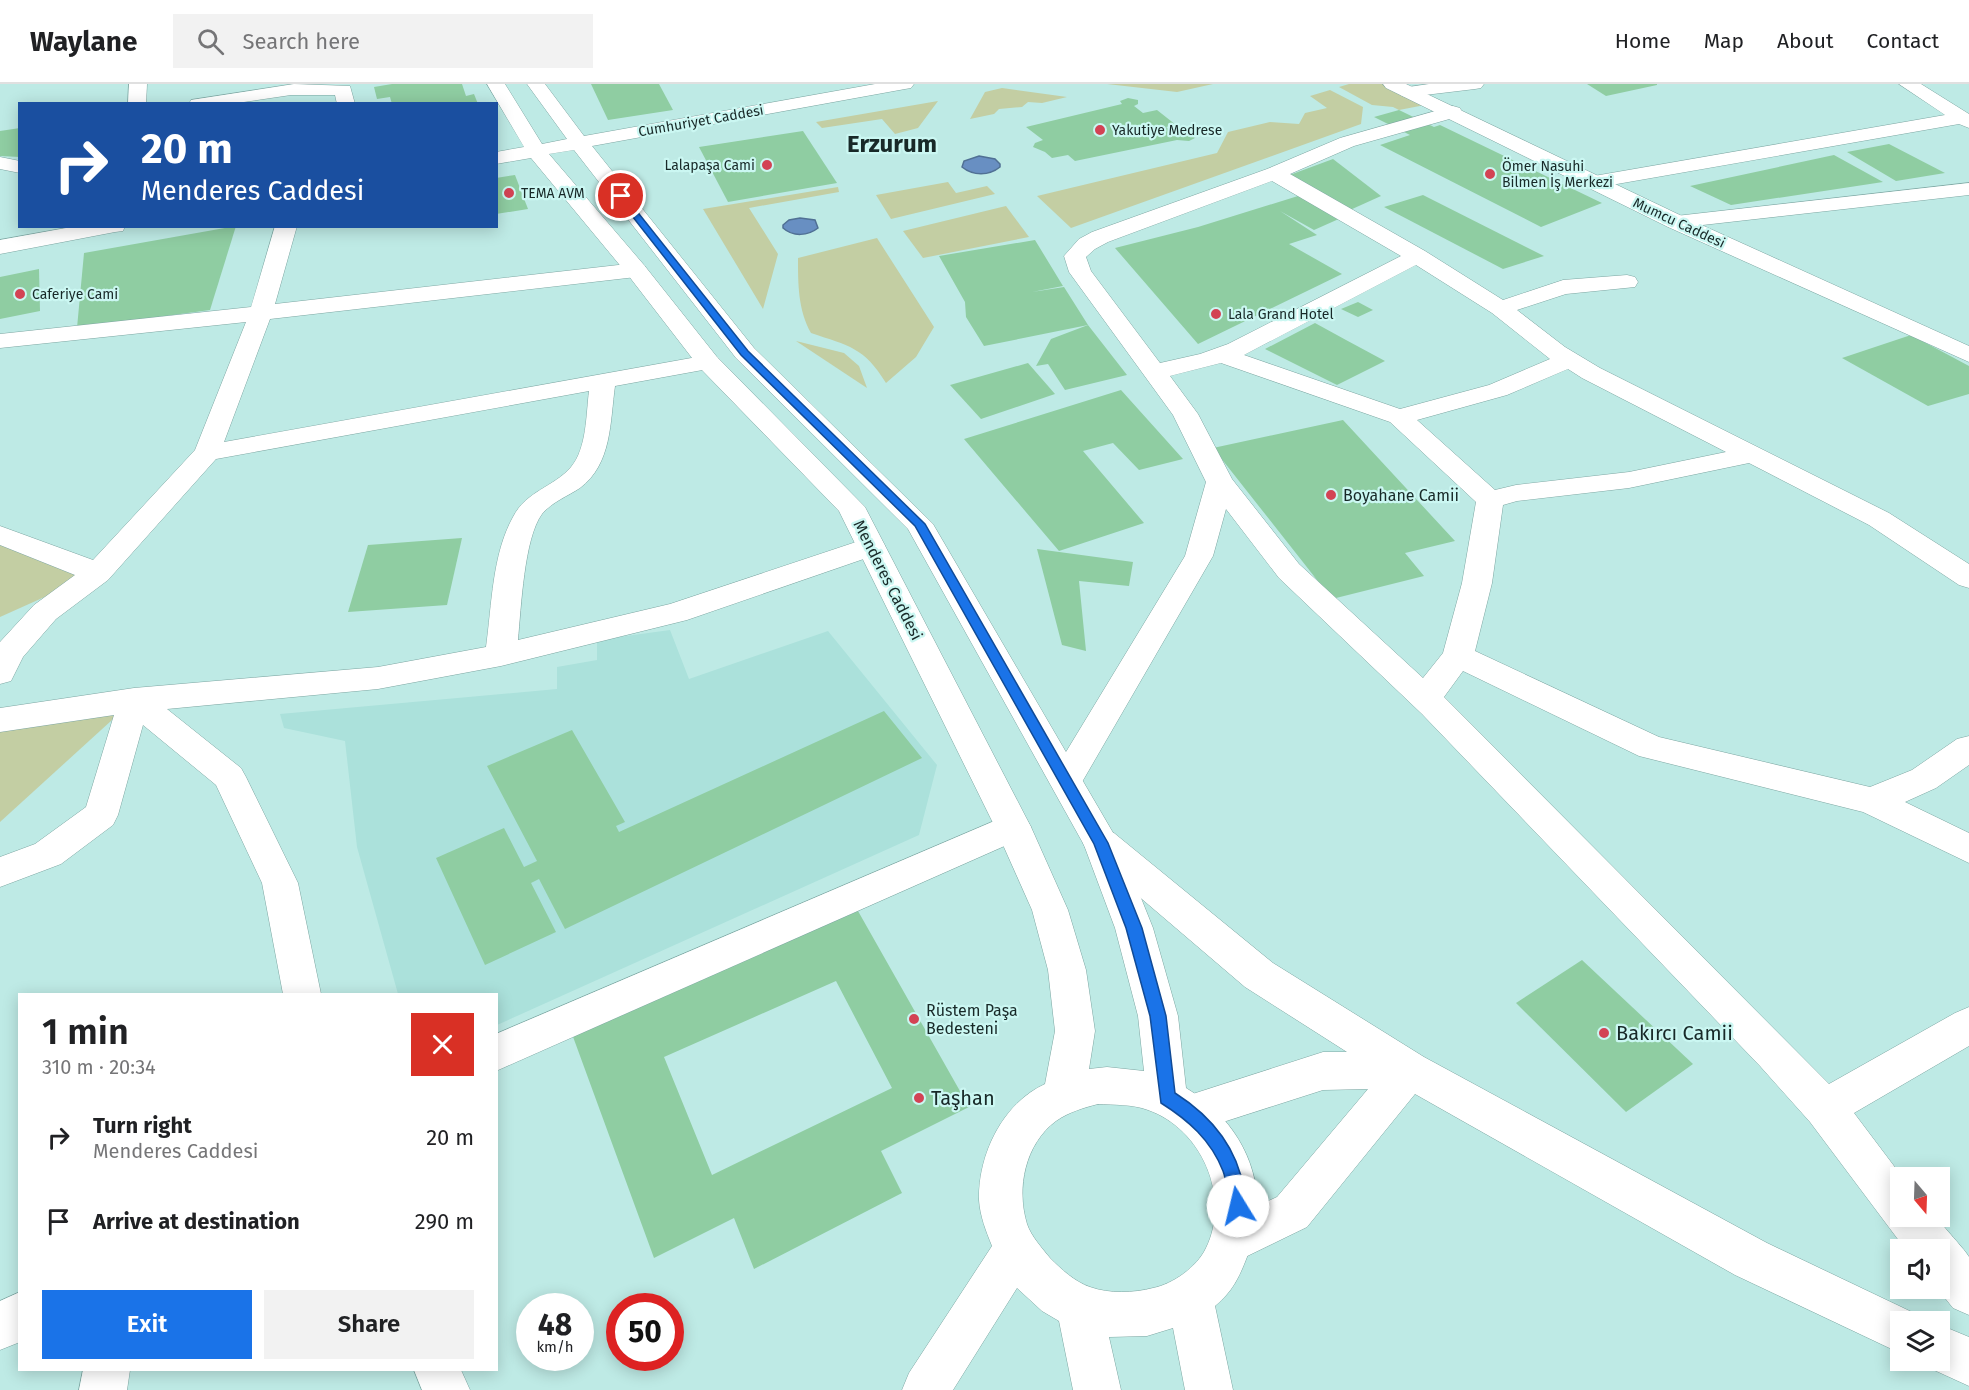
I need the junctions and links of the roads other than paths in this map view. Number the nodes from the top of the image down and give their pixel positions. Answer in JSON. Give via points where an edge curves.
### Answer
{"nodes":[{"id":1,"x":138,"y":84,"type":"edge"},
{"id":2,"x":496,"y":84,"type":"edge"},
{"id":3,"x":536,"y":84,"type":"edge"},
{"id":4,"x":1475,"y":84,"type":"edge"},
{"id":5,"x":1908,"y":84,"type":"edge"},
{"id":6,"x":894,"y":85,"type":"edge"},
{"id":7,"x":1400,"y":88,"type":"edge"},
{"id":8,"x":137,"y":102,"type":"edge"},
{"id":9,"x":209,"y":102,"type":"edge"},
{"id":10,"x":346,"y":102,"type":"edge"},
{"id":11,"x":1453,"y":112,"type":"junction"},
{"id":12,"x":1966,"y":120,"type":"edge"},
{"id":13,"x":579,"y":143,"type":"junction"},
{"id":14,"x":537,"y":151,"type":"junction"},
{"id":15,"x":498,"y":158,"type":"edge"},
{"id":16,"x":1274,"y":173,"type":"junction"},
{"id":17,"x":1594,"y":182,"type":"junction"},
{"id":18,"x":1969,"y":189,"type":"edge"},
{"id":19,"x":1676,"y":222,"type":"junction"},
{"id":20,"x":101,"y":228,"type":"edge"},
{"id":21,"x":285,"y":228,"type":"edge"},
{"id":22,"x":0,"y":247,"type":"edge"},
{"id":23,"x":1417,"y":256,"type":"junction"},
{"id":24,"x":636,"y":270,"type":"junction"},
{"id":25,"x":1627,"y":282,"type":"dead end"},
{"id":26,"x":1500,"y":308,"type":"junction"},
{"id":27,"x":261,"y":312,"type":"junction"},
{"id":28,"x":0,"y":341,"type":"edge"},
{"id":29,"x":1968,"y":353,"type":"edge"},
{"id":30,"x":1222,"y":355,"type":"junction"},
{"id":31,"x":1569,"y":360,"type":"junction"},
{"id":32,"x":708,"y":362,"type":"junction"},
{"id":33,"x":1154,"y":372,"type":"junction"},
{"id":34,"x":603,"y":382,"type":"junction"},
{"id":35,"x":1399,"y":417,"type":"junction"},
{"id":36,"x":207,"y":453,"type":"junction"},
{"id":37,"x":1751,"y":455,"type":"junction"},
{"id":38,"x":1220,"y":482,"type":"junction"},
{"id":39,"x":1490,"y":500,"type":"junction"},
{"id":40,"x":0,"y":536,"type":"edge"},
{"id":41,"x":871,"y":546,"type":"junction"},
{"id":42,"x":98,"y":573,"type":"junction"},
{"id":43,"x":1969,"y":578,"type":"edge"},
{"id":44,"x":501,"y":655,"type":"junction"},
{"id":45,"x":1458,"y":656,"type":"junction"},
{"id":46,"x":0,"y":674,"type":"edge"},
{"id":47,"x":1425,"y":698,"type":"junction"},
{"id":48,"x":134,"y":700,"type":"junction"},
{"id":49,"x":0,"y":720,"type":"edge"},
{"id":50,"x":1969,"y":748,"type":"edge"},
{"id":51,"x":1066,"y":780,"type":"junction"},
{"id":52,"x":1872,"y":801,"type":"junction"},
{"id":53,"x":1013,"y":826,"type":"junction"},
{"id":54,"x":1101,"y":843,"type":"junction"},
{"id":55,"x":1969,"y":849,"type":"edge"},
{"id":56,"x":0,"y":872,"type":"edge"},
{"id":57,"x":302,"y":993,"type":"edge"},
{"id":58,"x":1969,"y":1025,"type":"edge"},
{"id":59,"x":498,"y":1052,"type":"edge"},
{"id":60,"x":1410,"y":1070,"type":"junction"},
{"id":61,"x":1064,"y":1095,"type":"junction"},
{"id":62,"x":1179,"y":1105,"type":"junction"},
{"id":63,"x":1825,"y":1108,"type":"junction"},
{"id":64,"x":1890,"y":1196,"type":"edge"},
{"id":65,"x":1916,"y":1227,"type":"edge"},
{"id":66,"x":1925,"y":1239,"type":"edge"},
{"id":67,"x":1233,"y":1241,"type":"junction"},
{"id":68,"x":1015,"y":1250,"type":"junction"},
{"id":69,"x":1950,"y":1269,"type":"edge"},
{"id":70,"x":1969,"y":1293,"type":"edge"},
{"id":71,"x":1190,"y":1298,"type":"junction"},
{"id":72,"x":1078,"y":1306,"type":"junction"},
{"id":73,"x":18,"y":1316,"type":"edge"},
{"id":74,"x":1890,"y":1325,"type":"edge"},
{"id":75,"x":0,"y":1327,"type":"edge"},
{"id":76,"x":1950,"y":1353,"type":"edge"},
{"id":77,"x":1969,"y":1362,"type":"edge"},
{"id":78,"x":106,"y":1371,"type":"edge"},
{"id":79,"x":438,"y":1371,"type":"edge"},
{"id":80,"x":103,"y":1390,"type":"edge"},
{"id":81,"x":446,"y":1390,"type":"edge"},
{"id":82,"x":926,"y":1390,"type":"edge"},
{"id":83,"x":1097,"y":1390,"type":"edge"},
{"id":84,"x":1209,"y":1390,"type":"edge"}],
"edges":[{"from":1,"to":8,"type":"street"},
{"from":2,"to":14,"type":"street","name":"Menderes Caddesi"},
{"from":3,"to":13,"type":"street"},
{"from":4,"to":7,"type":"street"},
{"from":5,"to":12,"type":"street"},
{"from":6,"to":13,"type":"street","name":"Cumhuriyet Caddesi"},
{"from":7,"to":11,"type":"street","name":"Mumcu Caddesi"},
{"from":9,"to":10,"type":"street","via":[[323,85],[344,90]]},
{"from":11,"to":16,"type":"street","via":[[1347,142]]},
{"from":11,"to":17,"type":"street","name":"Mumcu Caddesi"},
{"from":12,"to":17,"type":"street"},
{"from":13,"to":14,"type":"street","name":"Cumhuriyet Caddesi"},
{"from":13,"to":51,"type":"street","via":[[745,353],[919,524]]},
{"from":14,"to":15,"type":"street","name":"Cumhuriyet Caddesi"},
{"from":14,"to":24,"type":"street","name":"Menderes Caddesi"},
{"from":16,"to":23,"type":"street"},
{"from":16,"to":33,"type":"street","via":[[1100,237],[1075,256],[1080,272]]},
{"from":17,"to":19,"type":"street","name":"Mumcu Caddesi"},
{"from":18,"to":19,"type":"street"},
{"from":19,"to":29,"type":"street","name":"Mumcu Caddesi"},
{"from":20,"to":22,"type":"street"},
{"from":21,"to":27,"type":"street"},
{"from":23,"to":26,"type":"street"},
{"from":23,"to":30,"type":"street"},
{"from":24,"to":27,"type":"street"},
{"from":24,"to":32,"type":"street","name":"Menderes Caddesi"},
{"from":25,"to":26,"type":"street","via":[[1563,287]]},
{"from":26,"to":31,"type":"street"},
{"from":27,"to":28,"type":"street"},
{"from":27,"to":36,"type":"street"},
{"from":30,"to":33,"type":"street"},
{"from":30,"to":35,"type":"street"},
{"from":31,"to":35,"type":"street","via":[[1498,390]]},
{"from":31,"to":37,"type":"street"},
{"from":32,"to":34,"type":"street"},
{"from":32,"to":41,"type":"street","name":"Menderes Caddesi","via":[[851,507]]},
{"from":33,"to":38,"type":"street","via":[[1185,414]]},
{"from":34,"to":36,"type":"street"},
{"from":34,"to":44,"type":"street","via":[[591,456],[582,472],[540,500],[527,516],[513,558]]},
{"from":35,"to":39,"type":"street"},
{"from":36,"to":42,"type":"street"},
{"from":37,"to":39,"type":"street","via":[[1629,480],[1516,493]]},
{"from":37,"to":43,"type":"street","via":[[1879,519]]},
{"from":38,"to":47,"type":"street","via":[[1289,571]]},
{"from":38,"to":51,"type":"street","via":[[1199,556]]},
{"from":39,"to":45,"type":"street","via":[[1477,583]]},
{"from":40,"to":42,"type":"street"},
{"from":41,"to":44,"type":"street","via":[[676,613]]},
{"from":41,"to":53,"type":"street","name":"Menderes Caddesi"},
{"from":42,"to":46,"type":"street","via":[[45,612],[9,652]]},
{"from":44,"to":48,"type":"street","via":[[378,678]]},
{"from":45,"to":47,"type":"street"},
{"from":45,"to":52,"type":"street","via":[[1651,747]]},
{"from":47,"to":63,"type":"street"},
{"from":48,"to":49,"type":"street"},
{"from":48,"to":56,"type":"street","via":[[101,815],[48,855]]},
{"from":48,"to":57,"type":"street","via":[[229,777],[280,883]]},
{"from":50,"to":52,"type":"street","via":[[1924,779]]},
{"from":51,"to":54,"type":"street"},
{"from":52,"to":55,"type":"street"},
{"from":53,"to":59,"type":"street"},
{"from":53,"to":61,"type":"street","name":"Menderes Caddesi","via":[[1050,910],[1067,970],[1075,1030]]},
{"from":54,"to":60,"type":"street","via":[[1259,975]]},
{"from":54,"to":62,"type":"street","via":[[1134,928]]},
{"from":58,"to":63,"type":"street"},
{"from":60,"to":62,"type":"street","via":[[1323,1071]]},
{"from":60,"to":67,"type":"street","via":[[1292,1212]]},
{"from":60,"to":74,"type":"street","via":[[1751,1259]]},
{"from":61,"to":62,"type":"street","via":[[1098,1085],[1132,1086]]},
{"from":61,"to":68,"type":"street","via":[[1035,1113],[1014,1140],[1002,1172],[1001,1211]]},
{"from":62,"to":67,"type":"street","via":[[1216,1139],[1233,1172],[1238,1206]]},
{"from":63,"to":64,"type":"street"},
{"from":65,"to":66,"type":"street"},
{"from":67,"to":71,"type":"street","via":[[1216,1274]]},
{"from":68,"to":72,"type":"street","via":[[1041,1283]]},
{"from":68,"to":82,"type":"street"},
{"from":69,"to":70,"type":"street"},
{"from":71,"to":72,"type":"street","via":[[1155,1313],[1116,1316]]},
{"from":71,"to":84,"type":"street"},
{"from":72,"to":83,"type":"street"},
{"from":73,"to":75,"type":"street"},
{"from":76,"to":77,"type":"street"},
{"from":78,"to":80,"type":"street"},
{"from":79,"to":81,"type":"street"}]}
